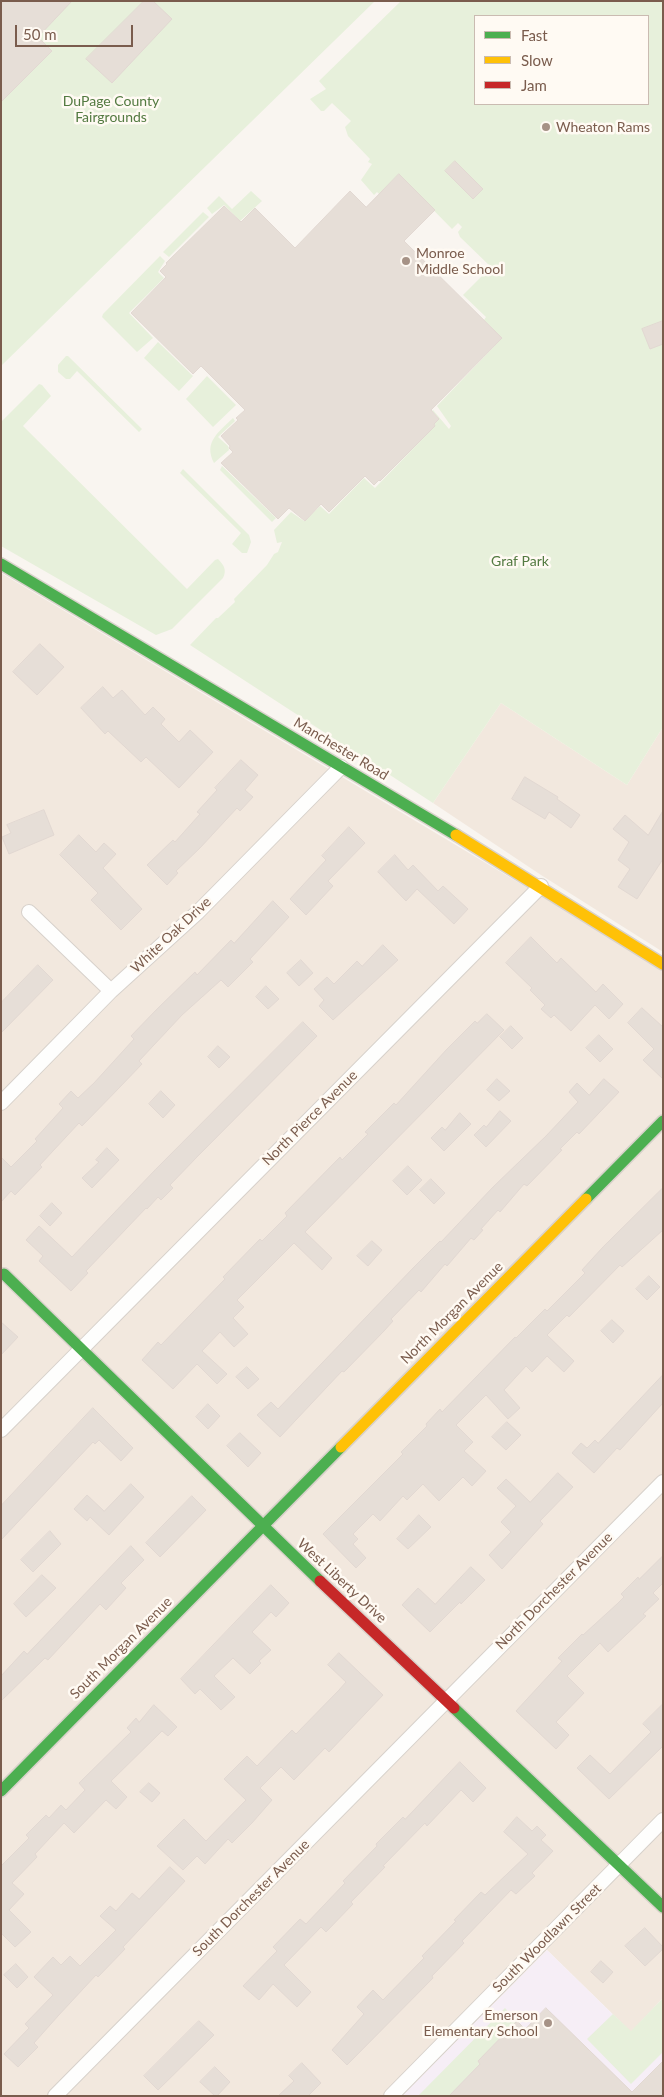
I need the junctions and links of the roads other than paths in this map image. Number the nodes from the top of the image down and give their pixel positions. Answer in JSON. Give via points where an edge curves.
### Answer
{"nodes":[{"id":1,"x":1,"y":564,"type":"edge"},
{"id":2,"x":341,"y":767,"type":"junction"},
{"id":3,"x":541,"y":886,"type":"junction"},
{"id":4,"x":29,"y":912,"type":"dead end"},
{"id":5,"x":661,"y":960,"type":"edge"},
{"id":6,"x":111,"y":990,"type":"junction"},
{"id":7,"x":1,"y":1103,"type":"edge"},
{"id":8,"x":663,"y":1121,"type":"edge"},
{"id":9,"x":4,"y":1274,"type":"dead end"},
{"id":10,"x":80,"y":1350,"type":"junction"},
{"id":11,"x":1,"y":1430,"type":"edge"},
{"id":12,"x":663,"y":1482,"type":"edge"},
{"id":13,"x":262,"y":1526,"type":"junction"},
{"id":14,"x":446,"y":1700,"type":"junction"},
{"id":15,"x":1,"y":1791,"type":"edge"},
{"id":16,"x":663,"y":1820,"type":"edge"},
{"id":17,"x":619,"y":1865,"type":"junction"},
{"id":18,"x":663,"y":1907,"type":"edge"},
{"id":19,"x":55,"y":2096,"type":"edge"},
{"id":20,"x":391,"y":2096,"type":"edge"}],
"edges":[{"from":1,"to":2,"type":"street","name":"Manchester Road"},
{"from":2,"to":3,"type":"street","name":"Manchester Road"},
{"from":2,"to":6,"type":"street","name":"White Oak Drive","via":[[198,912]]},
{"from":3,"to":5,"type":"street","name":"Manchester Road"},
{"from":3,"to":10,"type":"street","name":"North Pierce Avenue"},
{"from":4,"to":6,"type":"street"},
{"from":6,"to":7,"type":"street","name":"White Oak Drive"},
{"from":8,"to":13,"type":"street","name":"North Morgan Avenue"},
{"from":9,"to":10,"type":"street","name":"West Liberty Drive"},
{"from":10,"to":11,"type":"street","name":"North Pierce Avenue"},
{"from":10,"to":13,"type":"street","name":"West Liberty Drive"},
{"from":12,"to":14,"type":"street","name":"North Dorchester Avenue"},
{"from":13,"to":14,"type":"street","name":"West Liberty Drive"},
{"from":13,"to":15,"type":"street","name":"South Morgan Avenue"},
{"from":14,"to":17,"type":"street","name":"West Liberty Drive"},
{"from":14,"to":19,"type":"street","name":"South Dorchester Avenue"},
{"from":16,"to":17,"type":"street","name":"South Woodlawn Street"},
{"from":17,"to":18,"type":"street","name":"West Liberty Drive"},
{"from":17,"to":20,"type":"street","name":"South Woodlawn Street"}]}
